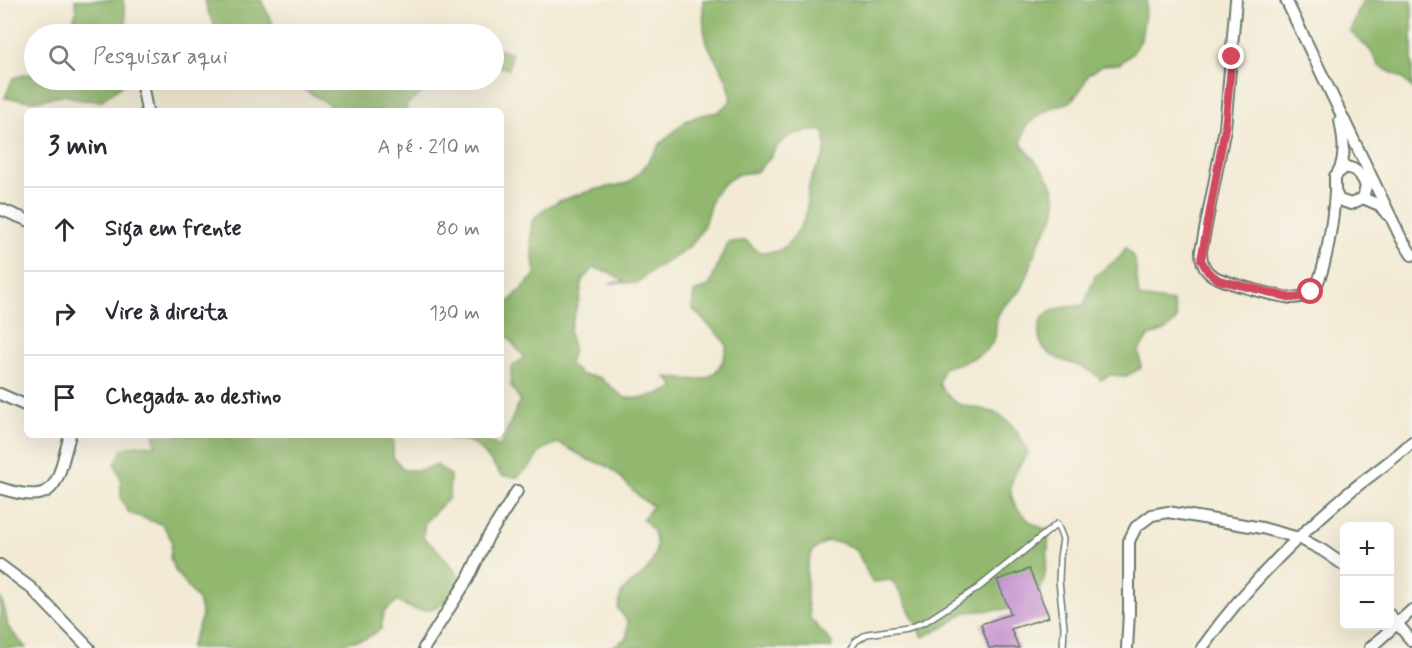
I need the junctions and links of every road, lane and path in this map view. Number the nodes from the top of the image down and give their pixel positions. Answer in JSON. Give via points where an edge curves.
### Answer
{"nodes":[{"id":1,"x":1286,"y":0,"type":"edge"},
{"id":2,"x":1238,"y":3,"type":"edge"},
{"id":3,"x":143,"y":90,"type":"edge"},
{"id":4,"x":1334,"y":99,"type":"junction"},
{"id":5,"x":146,"y":108,"type":"edge"},
{"id":6,"x":1358,"y":148,"type":"junction"},
{"id":7,"x":1335,"y":176,"type":"junction"},
{"id":8,"x":1362,"y":177,"type":"junction"},
{"id":9,"x":1335,"y":191,"type":"junction"},
{"id":10,"x":1363,"y":198,"type":"junction"},
{"id":11,"x":1384,"y":203,"type":"junction"},
{"id":12,"x":1351,"y":204,"type":"junction"},
{"id":13,"x":0,"y":209,"type":"edge"},
{"id":14,"x":1334,"y":213,"type":"junction"},
{"id":15,"x":24,"y":219,"type":"edge"},
{"id":16,"x":1393,"y":221,"type":"junction"},
{"id":17,"x":1412,"y":255,"type":"edge"},
{"id":18,"x":0,"y":394,"type":"edge"},
{"id":19,"x":24,"y":405,"type":"edge"},
{"id":20,"x":69,"y":438,"type":"edge"},
{"id":21,"x":1412,"y":442,"type":"edge"},
{"id":22,"x":0,"y":488,"type":"edge"},
{"id":23,"x":517,"y":492,"type":"dead end"},
{"id":24,"x":1299,"y":538,"type":"junction"},
{"id":25,"x":1340,"y":562,"type":"edge"},
{"id":26,"x":0,"y":565,"type":"edge"},
{"id":27,"x":1412,"y":610,"type":"edge"},
{"id":28,"x":1394,"y":619,"type":"edge"},
{"id":29,"x":1394,"y":620,"type":"edge"},
{"id":30,"x":1384,"y":630,"type":"edge"},
{"id":31,"x":1412,"y":641,"type":"edge"},
{"id":32,"x":89,"y":648,"type":"edge"},
{"id":33,"x":424,"y":648,"type":"edge"},
{"id":34,"x":851,"y":648,"type":"edge"},
{"id":35,"x":1063,"y":648,"type":"edge"},
{"id":36,"x":1126,"y":648,"type":"edge"},
{"id":37,"x":1202,"y":648,"type":"edge"},
{"id":38,"x":1370,"y":648,"type":"edge"}],
"edges":[{"from":1,"to":4,"type":"street"},
{"from":2,"to":14,"type":"street","via":[[1225,128],[1201,251],[1203,266],[1219,280],[1300,297],[1311,292],[1319,281]]},
{"from":3,"to":5,"type":"street"},
{"from":4,"to":6,"type":"street"},
{"from":4,"to":7,"type":"street","via":[[1344,144],[1342,165]]},
{"from":6,"to":8,"type":"street"},
{"from":6,"to":11,"type":"street"},
{"from":7,"to":8,"type":"street","via":[[1347,168]]},
{"from":7,"to":9,"type":"street"},
{"from":8,"to":10,"type":"street","via":[[1366,186]]},
{"from":8,"to":11,"type":"street"},
{"from":9,"to":12,"type":"street","via":[[1339,200]]},
{"from":9,"to":14,"type":"street"},
{"from":10,"to":12,"type":"street"},
{"from":10,"to":16,"type":"street","via":[[1379,205]]},
{"from":11,"to":16,"type":"street"},
{"from":12,"to":14,"type":"street"},
{"from":13,"to":15,"type":"street"},
{"from":16,"to":17,"type":"street"},
{"from":18,"to":19,"type":"street"},
{"from":20,"to":22,"type":"street","via":[[57,480],[50,490],[38,496]]},
{"from":21,"to":24,"type":"street"},
{"from":23,"to":33,"type":"street"},
{"from":24,"to":25,"type":"street"},
{"from":24,"to":36,"type":"street","via":[[1168,512],[1152,515],[1136,527],[1129,541]]},
{"from":24,"to":37,"type":"street","via":[[1243,596]]},
{"from":26,"to":32,"type":"street","via":[[31,588]]},
{"from":27,"to":28,"type":"street"},
{"from":29,"to":31,"type":"street"},
{"from":30,"to":38,"type":"street"},
{"from":34,"to":35,"type":"lane","via":[[867,634],[925,622],[978,588],[1058,524],[1064,539],[1059,581]]}]}
